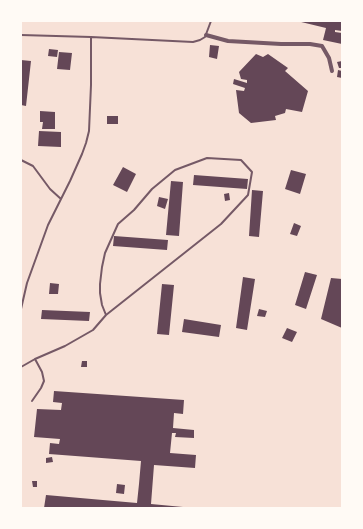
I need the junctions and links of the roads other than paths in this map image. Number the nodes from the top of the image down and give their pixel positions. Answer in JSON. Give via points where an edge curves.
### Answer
{"nodes":[{"id":1,"x":211,"y":21,"type":"edge"},
{"id":2,"x":21,"y":35,"type":"edge"},
{"id":3,"x":206,"y":35,"type":"junction"},
{"id":4,"x":91,"y":36,"type":"junction"},
{"id":5,"x":332,"y":71,"type":"dead end"},
{"id":6,"x":21,"y":160,"type":"edge"},
{"id":7,"x":61,"y":199,"type":"junction"},
{"id":8,"x":21,"y":309,"type":"edge"},
{"id":9,"x":106,"y":315,"type":"junction"},
{"id":10,"x":36,"y":359,"type":"junction"},
{"id":11,"x":21,"y":367,"type":"edge"},
{"id":12,"x":32,"y":401,"type":"dead end"}],
"edges":[{"from":1,"to":3,"type":"lane"},
{"from":2,"to":4,"type":"lane"},
{"from":3,"to":4,"type":"lane","via":[[194,42]]},
{"from":3,"to":5,"type":"street","via":[[228,41],[322,46],[329,58]]},
{"from":4,"to":7,"type":"lane","via":[[89,131],[82,154]]},
{"from":6,"to":7,"type":"lane","via":[[33,166]]},
{"from":7,"to":8,"type":"lane","via":[[37,254]]},
{"from":9,"to":9,"type":"lane","via":[[100,293],[102,267],[105,253],[118,224],[174,170],[207,158],[241,160],[252,172],[248,195],[221,224]]},
{"from":9,"to":10,"type":"lane","via":[[93,330]]},
{"from":10,"to":11,"type":"lane"},
{"from":10,"to":12,"type":"lane","via":[[44,381]]}]}
